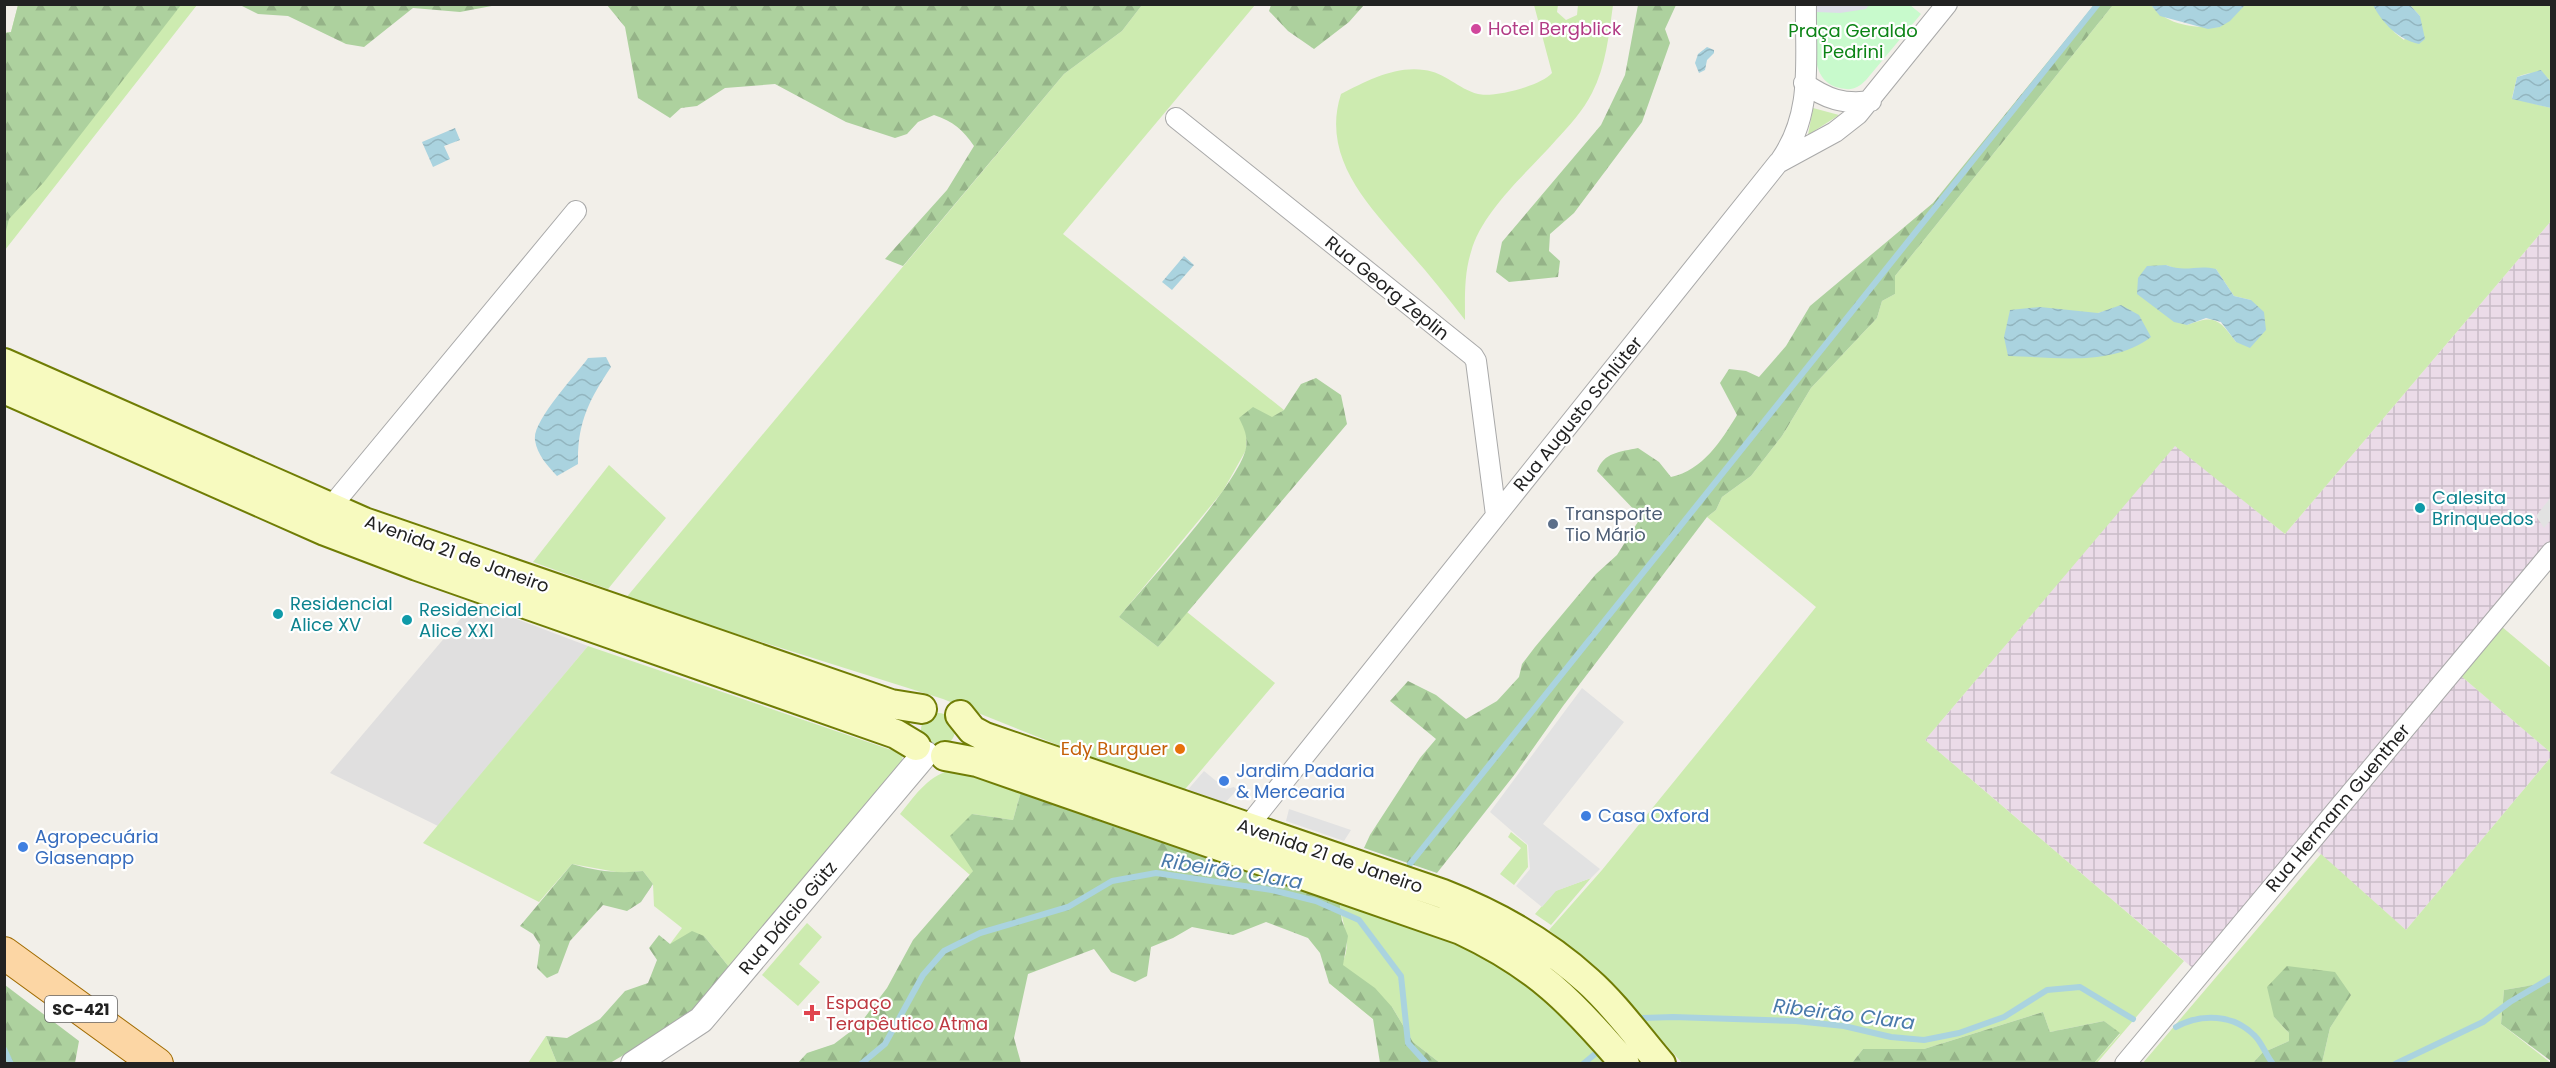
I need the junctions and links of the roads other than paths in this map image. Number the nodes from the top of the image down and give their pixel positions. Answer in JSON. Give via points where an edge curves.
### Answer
{"nodes":[{"id":1,"x":1806,"y":4,"type":"edge"},
{"id":2,"x":1947,"y":4,"type":"edge"},
{"id":3,"x":1804,"y":83,"type":"junction"},
{"id":4,"x":1870,"y":100,"type":"junction"},
{"id":5,"x":1176,"y":118,"type":"dead end"},
{"id":6,"x":1778,"y":163,"type":"junction"},
{"id":7,"x":576,"y":211,"type":"dead end"},
{"id":8,"x":4,"y":363,"type":"edge"},
{"id":9,"x":4,"y":389,"type":"edge"},
{"id":10,"x":330,"y":508,"type":"junction"},
{"id":11,"x":1496,"y":515,"type":"junction"},
{"id":12,"x":2552,"y":552,"type":"edge"},
{"id":13,"x":922,"y":709,"type":"junction"},
{"id":14,"x":960,"y":715,"type":"junction"},
{"id":15,"x":929,"y":752,"type":"junction"},
{"id":16,"x":1239,"y":838,"type":"junction"},
{"id":17,"x":1505,"y":921,"type":"junction"},
{"id":18,"x":1487,"y":942,"type":"junction"},
{"id":19,"x":4,"y":953,"type":"edge"},
{"id":20,"x":1617,"y":1037,"type":"edge"},
{"id":21,"x":157,"y":1064,"type":"edge"},
{"id":22,"x":634,"y":1064,"type":"edge"},
{"id":23,"x":1661,"y":1064,"type":"edge"},
{"id":24,"x":2125,"y":1064,"type":"edge"}],
"edges":[{"from":1,"to":3,"type":"street"},
{"from":2,"to":4,"type":"street","name":"Rua Augusto Schlüter"},
{"from":3,"to":4,"type":"street","via":[[1830,99]]},
{"from":3,"to":6,"type":"street","via":[[1798,131]]},
{"from":4,"to":6,"type":"street","name":"Rua Augusto Schlüter","via":[[1835,132]]},
{"from":5,"to":11,"type":"street","name":"Rua Georg Zeplin","via":[[1473,356]]},
{"from":6,"to":11,"type":"street","name":"Rua Augusto Schlüter"},
{"from":7,"to":10,"type":"street"},
{"from":8,"to":10,"type":"main road","name":"Avenida 21 de Janeiro"},
{"from":9,"to":15,"type":"main road","name":"Avenida 21 de Janeiro","via":[[325,531],[896,734]]},
{"from":10,"to":13,"type":"main road","name":"Avenida 21 de Janeiro","via":[[442,551],[891,704]]},
{"from":11,"to":16,"type":"street","name":"Rua Augusto Schlüter"},
{"from":12,"to":24,"type":"street","name":"Rua Hermann Guenther"},
{"from":13,"to":14,"type":"main road","via":[[946,705]]},
{"from":13,"to":15,"type":"main road","via":[[912,723],[912,739]]},
{"from":14,"to":15,"type":"main road","via":[[963,739],[953,753]]},
{"from":14,"to":16,"type":"main road","name":"Avenida 21 de Janeiro","via":[[972,730],[985,737]]},
{"from":15,"to":16,"type":"main road","name":"Avenida 21 de Janeiro","via":[[977,762]]},
{"from":15,"to":22,"type":"street","name":"Rua Dálcio Gütz","via":[[701,1020]]},
{"from":16,"to":17,"type":"main road","name":"Avenida 21 de Janeiro","via":[[1443,894]]},
{"from":16,"to":18,"type":"main road","name":"Avenida 21 de Janeiro"},
{"from":17,"to":18,"type":"main road"},
{"from":17,"to":20,"type":"main road","name":"Avenida 21 de Janeiro","via":[[1590,982]]},
{"from":18,"to":20,"type":"main road","name":"Avenida 21 de Janeiro","via":[[1552,985]]},
{"from":19,"to":21,"type":"main road","number":"SC-421"},
{"from":20,"to":23,"type":"main road","name":"Avenida 21 de Janeiro"}]}
